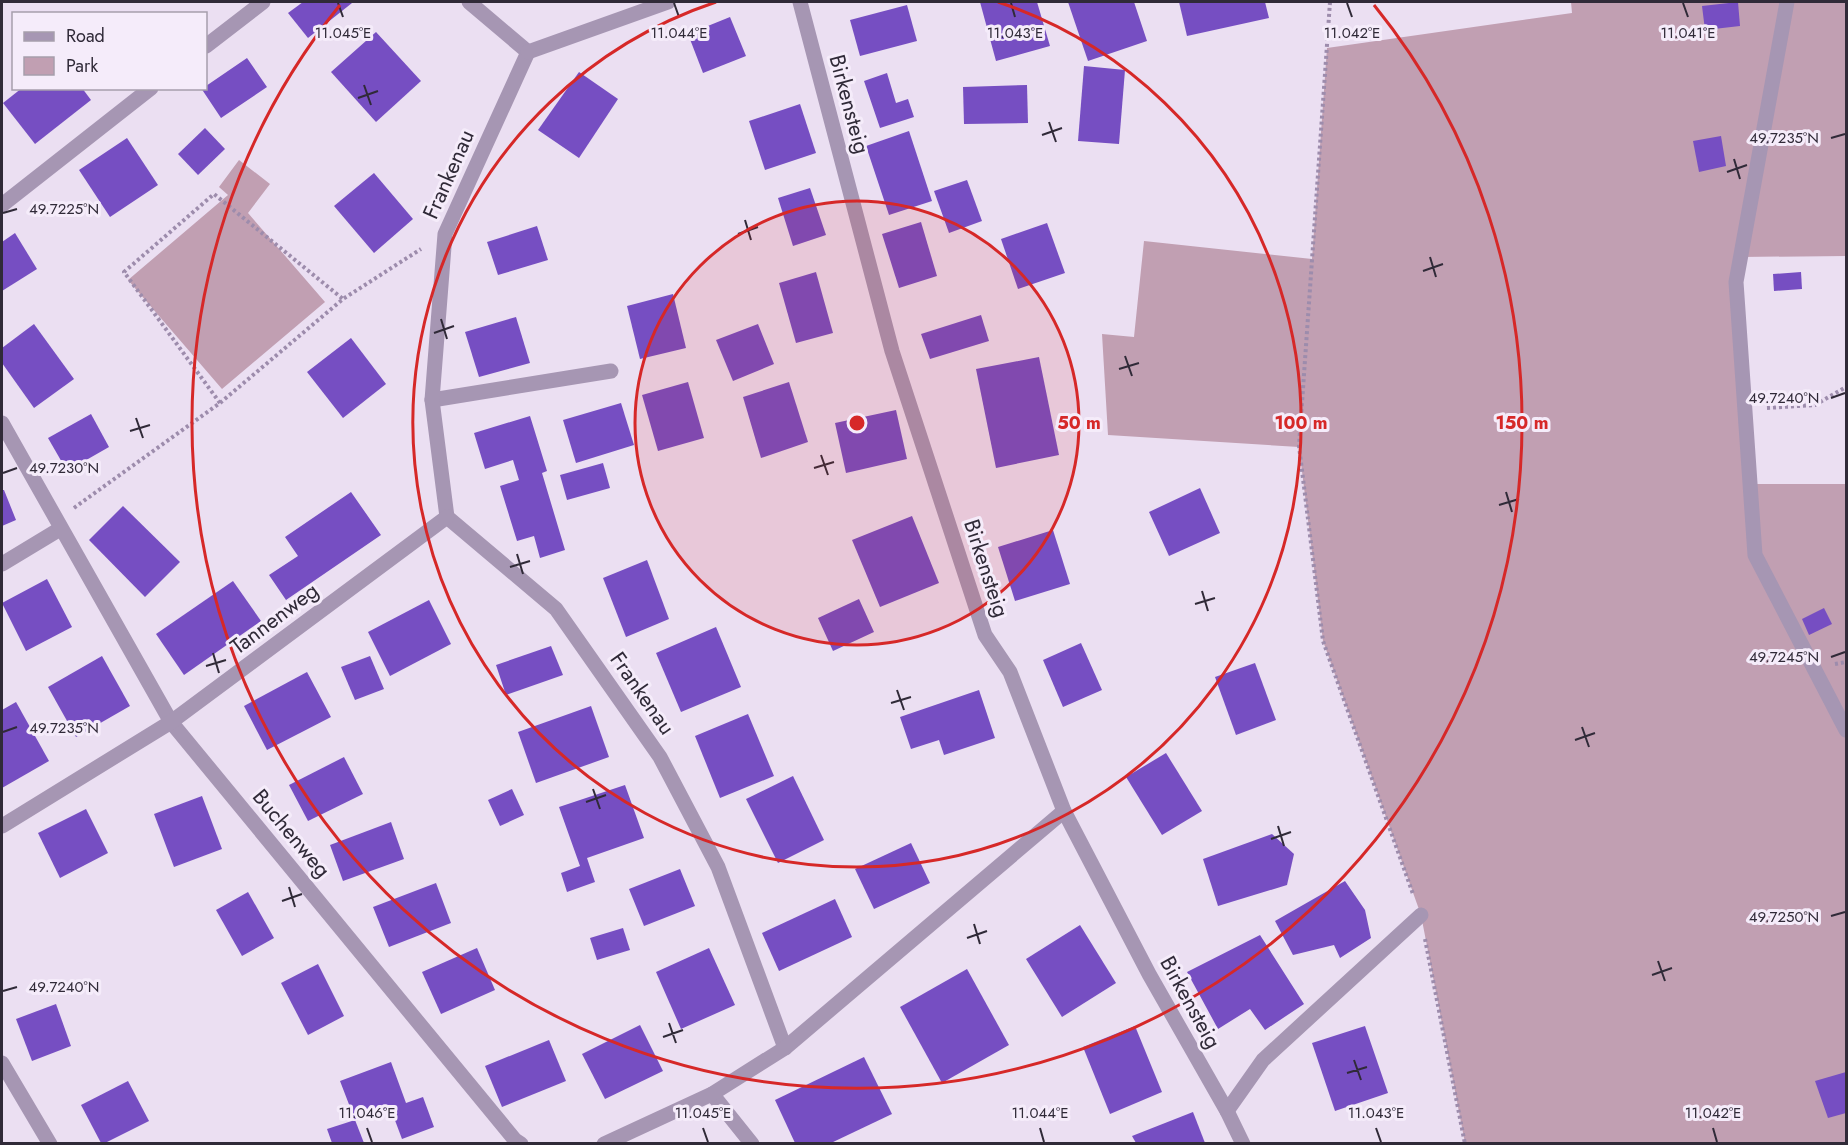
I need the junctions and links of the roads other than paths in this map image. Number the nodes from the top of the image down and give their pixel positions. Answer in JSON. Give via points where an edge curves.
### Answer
{"nodes":[{"id":1,"x":263,"y":2,"type":"edge"},
{"id":2,"x":469,"y":2,"type":"edge"},
{"id":3,"x":668,"y":2,"type":"edge"},
{"id":4,"x":800,"y":2,"type":"edge"},
{"id":5,"x":1787,"y":2,"type":"edge"},
{"id":6,"x":207,"y":45,"type":"edge"},
{"id":7,"x":528,"y":52,"type":"junction"},
{"id":8,"x":148,"y":90,"type":"edge"},
{"id":9,"x":2,"y":205,"type":"edge"},
{"id":10,"x":611,"y":371,"type":"dead end"},
{"id":11,"x":432,"y":400,"type":"junction"},
{"id":12,"x":2,"y":423,"type":"edge"},
{"id":13,"x":447,"y":517,"type":"junction"},
{"id":14,"x":60,"y":529,"type":"junction"},
{"id":15,"x":2,"y":564,"type":"edge"},
{"id":16,"x":171,"y":722,"type":"junction"},
{"id":17,"x":1846,"y":730,"type":"edge"},
{"id":18,"x":1064,"y":811,"type":"junction"},
{"id":19,"x":2,"y":826,"type":"edge"},
{"id":20,"x":1421,"y":915,"type":"road end"},
{"id":21,"x":784,"y":1048,"type":"junction"},
{"id":22,"x":2,"y":1063,"type":"edge"},
{"id":23,"x":712,"y":1094,"type":"junction"},
{"id":24,"x":1227,"y":1111,"type":"junction"},
{"id":25,"x":50,"y":1143,"type":"edge"},
{"id":26,"x":521,"y":1143,"type":"edge"},
{"id":27,"x":604,"y":1143,"type":"edge"},
{"id":28,"x":752,"y":1143,"type":"edge"},
{"id":29,"x":1243,"y":1143,"type":"edge"}],
"edges":[{"from":1,"to":6,"type":"street"},
{"from":2,"to":7,"type":"street"},
{"from":3,"to":7,"type":"street"},
{"from":4,"to":18,"type":"street","name":"Birkensteig","via":[[892,351],[985,634],[1010,672]]},
{"from":5,"to":17,"type":"street","via":[[1736,282],[1755,555]]},
{"from":7,"to":11,"type":"street","name":"Frankenau","via":[[445,234]]},
{"from":8,"to":9,"type":"street"},
{"from":10,"to":11,"type":"street"},
{"from":11,"to":13,"type":"street","name":"Frankenau"},
{"from":12,"to":14,"type":"street","name":"Buchenweg"},
{"from":13,"to":16,"type":"street","name":"Tannenweg"},
{"from":13,"to":21,"type":"street","name":"Frankenau","via":[[556,609],[660,757],[718,867]]},
{"from":14,"to":15,"type":"street"},
{"from":14,"to":16,"type":"street","name":"Buchenweg"},
{"from":16,"to":19,"type":"street","name":"Tannenweg"},
{"from":16,"to":26,"type":"street","name":"Buchenweg","via":[[507,1131]]},
{"from":18,"to":21,"type":"street"},
{"from":18,"to":24,"type":"street","name":"Birkensteig","via":[[1149,975]]},
{"from":20,"to":24,"type":"street","via":[[1263,1060]]},
{"from":21,"to":23,"type":"street"},
{"from":22,"to":25,"type":"street"},
{"from":23,"to":27,"type":"street"},
{"from":23,"to":28,"type":"street"},
{"from":24,"to":29,"type":"street","name":"Birkensteig"}]}
